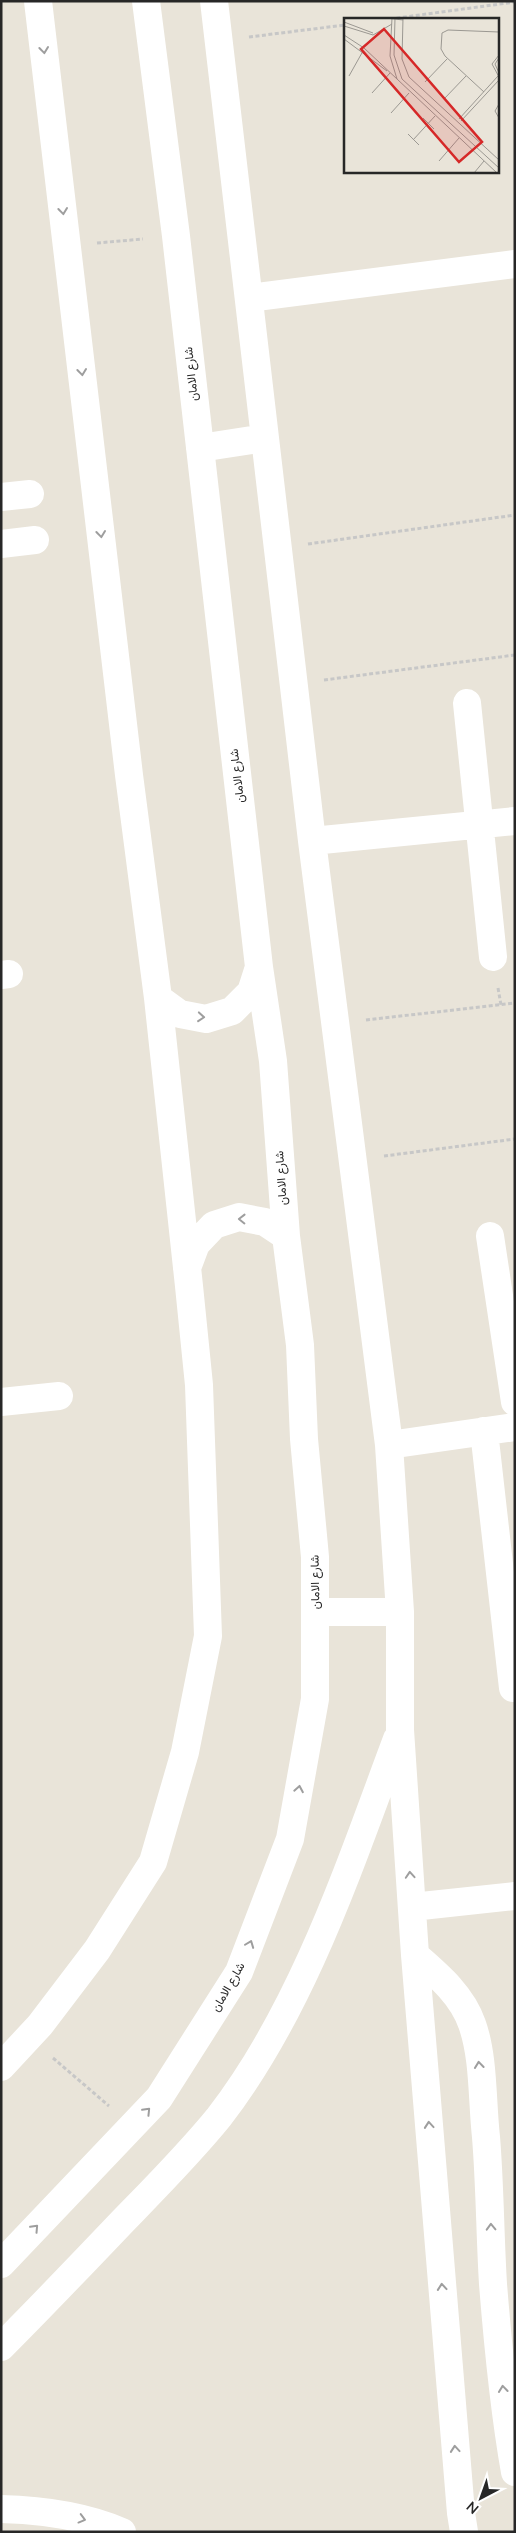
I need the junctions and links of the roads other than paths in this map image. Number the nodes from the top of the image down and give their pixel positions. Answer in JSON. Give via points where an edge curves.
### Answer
{"nodes":[{"id":1,"x":38,"y":1,"type":"edge"},
{"id":2,"x":146,"y":1,"type":"edge"},
{"id":3,"x":214,"y":1,"type":"edge"},
{"id":4,"x":515,"y":264,"type":"edge"},
{"id":5,"x":249,"y":298,"type":"junction"},
{"id":6,"x":265,"y":438,"type":"junction"},
{"id":7,"x":200,"y":448,"type":"junction"},
{"id":8,"x":30,"y":494,"type":"dead end"},
{"id":9,"x":1,"y":497,"type":"edge"},
{"id":10,"x":35,"y":540,"type":"dead end"},
{"id":11,"x":1,"y":544,"type":"edge"},
{"id":12,"x":467,"y":703,"type":"dead end"},
{"id":13,"x":515,"y":821,"type":"edge"},
{"id":14,"x":480,"y":825,"type":"junction"},
{"id":15,"x":312,"y":842,"type":"junction"},
{"id":16,"x":493,"y":957,"type":"dead end"},
{"id":17,"x":259,"y":967,"type":"junction"},
{"id":18,"x":158,"y":998,"type":"junction"},
{"id":19,"x":286,"y":1236,"type":"junction"},
{"id":20,"x":490,"y":1236,"type":"dead end"},
{"id":21,"x":188,"y":1268,"type":"junction"},
{"id":22,"x":59,"y":1396,"type":"dead end"},
{"id":23,"x":1,"y":1402,"type":"edge"},
{"id":24,"x":515,"y":1402,"type":"edge"},
{"id":25,"x":515,"y":1427,"type":"edge"},
{"id":26,"x":484,"y":1431,"type":"junction"},
{"id":27,"x":389,"y":1445,"type":"junction"},
{"id":28,"x":315,"y":1612,"type":"junction"},
{"id":29,"x":400,"y":1612,"type":"junction"},
{"id":30,"x":513,"y":1688,"type":"dead end"},
{"id":31,"x":400,"y":1730,"type":"junction"},
{"id":32,"x":515,"y":1896,"type":"edge"},
{"id":33,"x":412,"y":1907,"type":"junction"},
{"id":34,"x":415,"y":1955,"type":"junction"},
{"id":35,"x":1,"y":2067,"type":"edge"},
{"id":36,"x":1,"y":2264,"type":"edge"},
{"id":37,"x":1,"y":2347,"type":"edge"},
{"id":38,"x":515,"y":2472,"type":"edge"},
{"id":39,"x":1,"y":2509,"type":"edge"},
{"id":40,"x":42,"y":2511,"type":"junction"},
{"id":41,"x":64,"y":2532,"type":"edge"},
{"id":42,"x":122,"y":2532,"type":"edge"},
{"id":43,"x":464,"y":2532,"type":"edge"}],
"edges":[{"from":1,"to":18,"type":"street","one_way":true},
{"from":2,"to":7,"type":"street","name":"شارع الامان"},
{"from":3,"to":5,"type":"street"},
{"from":4,"to":5,"type":"street"},
{"from":5,"to":6,"type":"street"},
{"from":6,"to":7,"type":"street"},
{"from":6,"to":15,"type":"street"},
{"from":7,"to":17,"type":"street","name":"شارع الامان"},
{"from":8,"to":9,"type":"street"},
{"from":10,"to":11,"type":"street"},
{"from":12,"to":14,"type":"street"},
{"from":13,"to":14,"type":"street"},
{"from":14,"to":15,"type":"street"},
{"from":14,"to":16,"type":"street"},
{"from":15,"to":27,"type":"street"},
{"from":18,"to":17,"type":"street","one_way":true,"via":[[180,1014],[206,1019],[232,1011],[251,992]]},
{"from":17,"to":19,"type":"street","name":"شارع الامان","via":[[272,1061]]},
{"from":18,"to":21,"type":"street"},
{"from":19,"to":21,"type":"street","one_way":true,"via":[[265,1222],[239,1217],[214,1226],[196,1244]]},
{"from":19,"to":28,"type":"street","name":"شارع الامان","via":[[300,1346]]},
{"from":20,"to":24,"type":"street"},
{"from":21,"to":35,"type":"street","via":[[199,1385],[208,1636],[185,1752],[153,1862],[97,1950],[29,2037]]},
{"from":22,"to":23,"type":"street"},
{"from":25,"to":26,"type":"street"},
{"from":26,"to":27,"type":"street"},
{"from":26,"to":30,"type":"street"},
{"from":27,"to":29,"type":"street"},
{"from":28,"to":29,"type":"street"},
{"from":36,"to":28,"type":"street","name":"شارع الامان","one_way":true,"via":[[159,2098],[239,1972],[290,1839],[316,1699]]},
{"from":29,"to":31,"type":"street"},
{"from":33,"to":31,"type":"street","one_way":true},
{"from":31,"to":37,"type":"street","via":[[300,1982],[251,2070],[220,2116],[184,2158]]},
{"from":32,"to":33,"type":"street"},
{"from":33,"to":34,"type":"street"},
{"from":38,"to":34,"type":"street","one_way":true,"via":[[493,2283],[490,2181],[477,2048],[472,2025],[462,2004],[446,1982]]},
{"from":43,"to":34,"type":"street","one_way":true},
{"from":39,"to":40,"type":"street"},
{"from":40,"to":41,"type":"street"},
{"from":40,"to":42,"type":"street","one_way":true,"via":[[79,2518]]}]}
